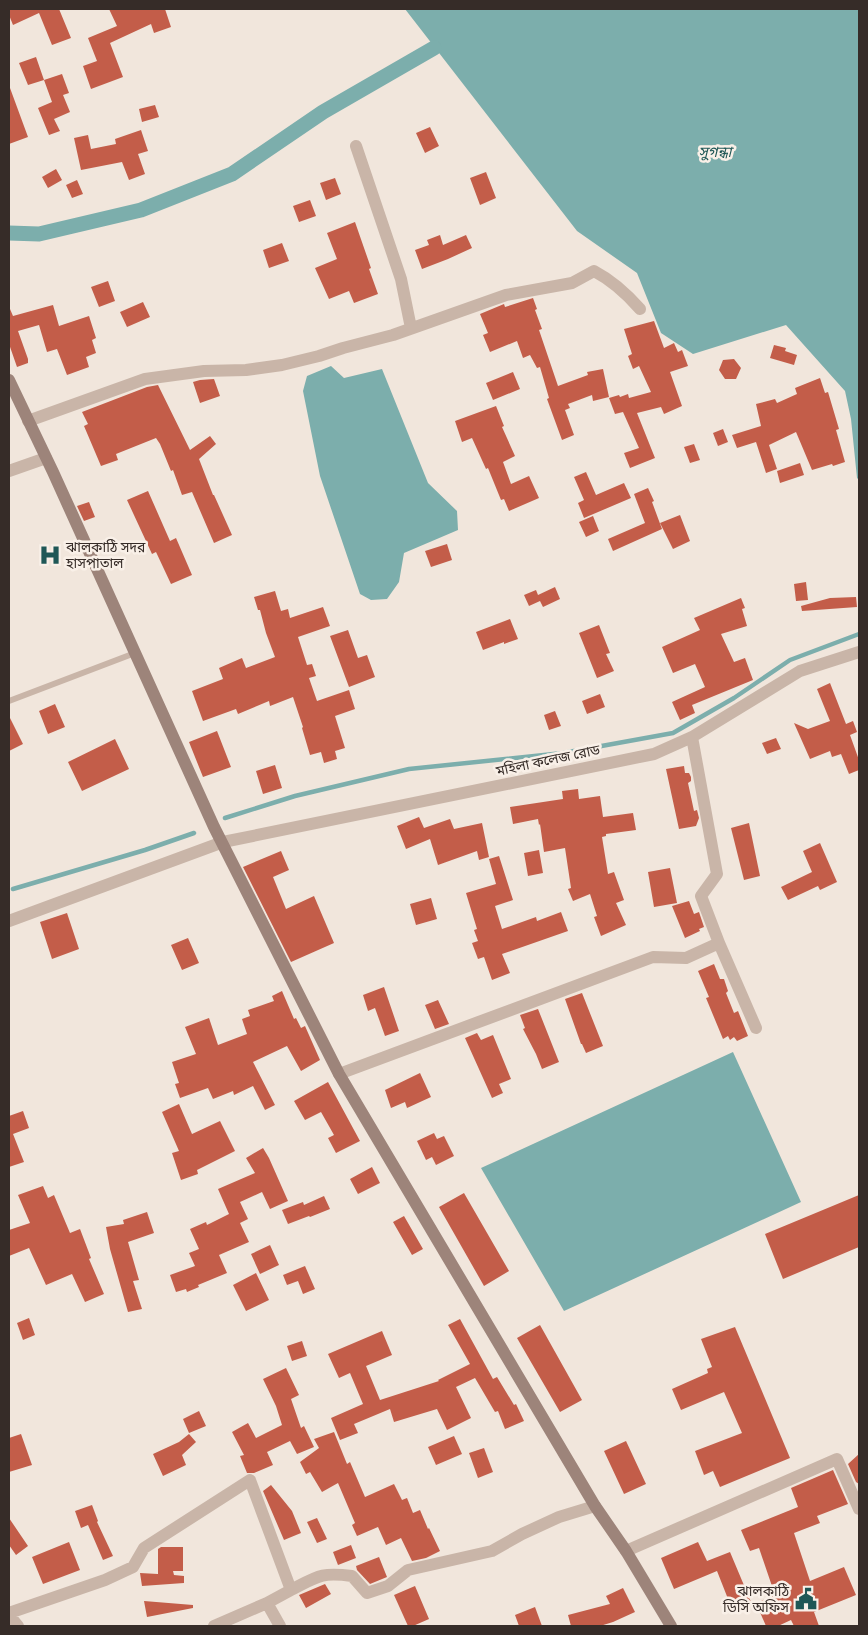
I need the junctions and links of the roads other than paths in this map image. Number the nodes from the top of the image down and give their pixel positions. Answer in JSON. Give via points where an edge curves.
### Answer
{"nodes":[{"id":1,"x":356,"y":146,"type":"dead end"},
{"id":2,"x":640,"y":309,"type":"dead end"},
{"id":3,"x":411,"y":328,"type":"junction"},
{"id":4,"x":9,"y":380,"type":"edge"},
{"id":5,"x":28,"y":422,"type":"junction"},
{"id":6,"x":46,"y":458,"type":"junction"},
{"id":7,"x":9,"y":471,"type":"edge"},
{"id":8,"x":859,"y":652,"type":"edge"},
{"id":9,"x":135,"y":653,"type":"junction"},
{"id":10,"x":9,"y":701,"type":"edge"},
{"id":11,"x":692,"y":737,"type":"junction"},
{"id":12,"x":222,"y":842,"type":"junction"},
{"id":13,"x":9,"y":921,"type":"edge"},
{"id":14,"x":720,"y":943,"type":"junction"},
{"id":15,"x":756,"y":1028,"type":"dead end"},
{"id":16,"x":339,"y":1074,"type":"junction"},
{"id":17,"x":595,"y":1506,"type":"junction"},
{"id":18,"x":859,"y":1509,"type":"edge"},
{"id":19,"x":626,"y":1551,"type":"junction"},
{"id":20,"x":291,"y":1590,"type":"junction"},
{"id":21,"x":268,"y":1603,"type":"junction"},
{"id":22,"x":9,"y":1614,"type":"edge"},
{"id":23,"x":18,"y":1626,"type":"edge"},
{"id":24,"x":214,"y":1626,"type":"edge"},
{"id":25,"x":280,"y":1626,"type":"edge"},
{"id":26,"x":671,"y":1626,"type":"edge"}],
"edges":[{"from":1,"to":3,"type":"street","via":[[401,279]]},
{"from":2,"to":3,"type":"street","via":[[609,279],[594,271],[572,283],[506,295]]},
{"from":3,"to":5,"type":"street","via":[[282,365],[145,379]]},
{"from":4,"to":5,"type":"main road"},
{"from":5,"to":6,"type":"main road"},
{"from":6,"to":7,"type":"street"},
{"from":6,"to":9,"type":"main road"},
{"from":8,"to":11,"type":"street","name":"মহিলা কলেজ রোড","via":[[800,671]]},
{"from":9,"to":10,"type":"lane"},
{"from":9,"to":12,"type":"main road"},
{"from":11,"to":12,"type":"street","name":"মহিলা কলেজ রোড","via":[[654,754]]},
{"from":11,"to":14,"type":"street","via":[[717,874],[701,896]]},
{"from":12,"to":13,"type":"street","name":"মহিলা কলেজ রোড"},
{"from":12,"to":16,"type":"main road"},
{"from":14,"to":15,"type":"street"},
{"from":14,"to":16,"type":"street","via":[[686,958],[653,957]]},
{"from":16,"to":17,"type":"main road"},
{"from":17,"to":19,"type":"main road"},
{"from":17,"to":20,"type":"street","via":[[559,1517],[492,1551],[408,1570],[388,1586],[367,1594],[352,1576],[330,1573]]},
{"from":18,"to":19,"type":"street","via":[[837,1458]]},
{"from":19,"to":26,"type":"main road"},
{"from":20,"to":21,"type":"street"},
{"from":20,"to":22,"type":"street","via":[[250,1480],[144,1548],[133,1567]]},
{"from":21,"to":24,"type":"street"},
{"from":21,"to":25,"type":"street"},
{"from":22,"to":23,"type":"street"}]}
